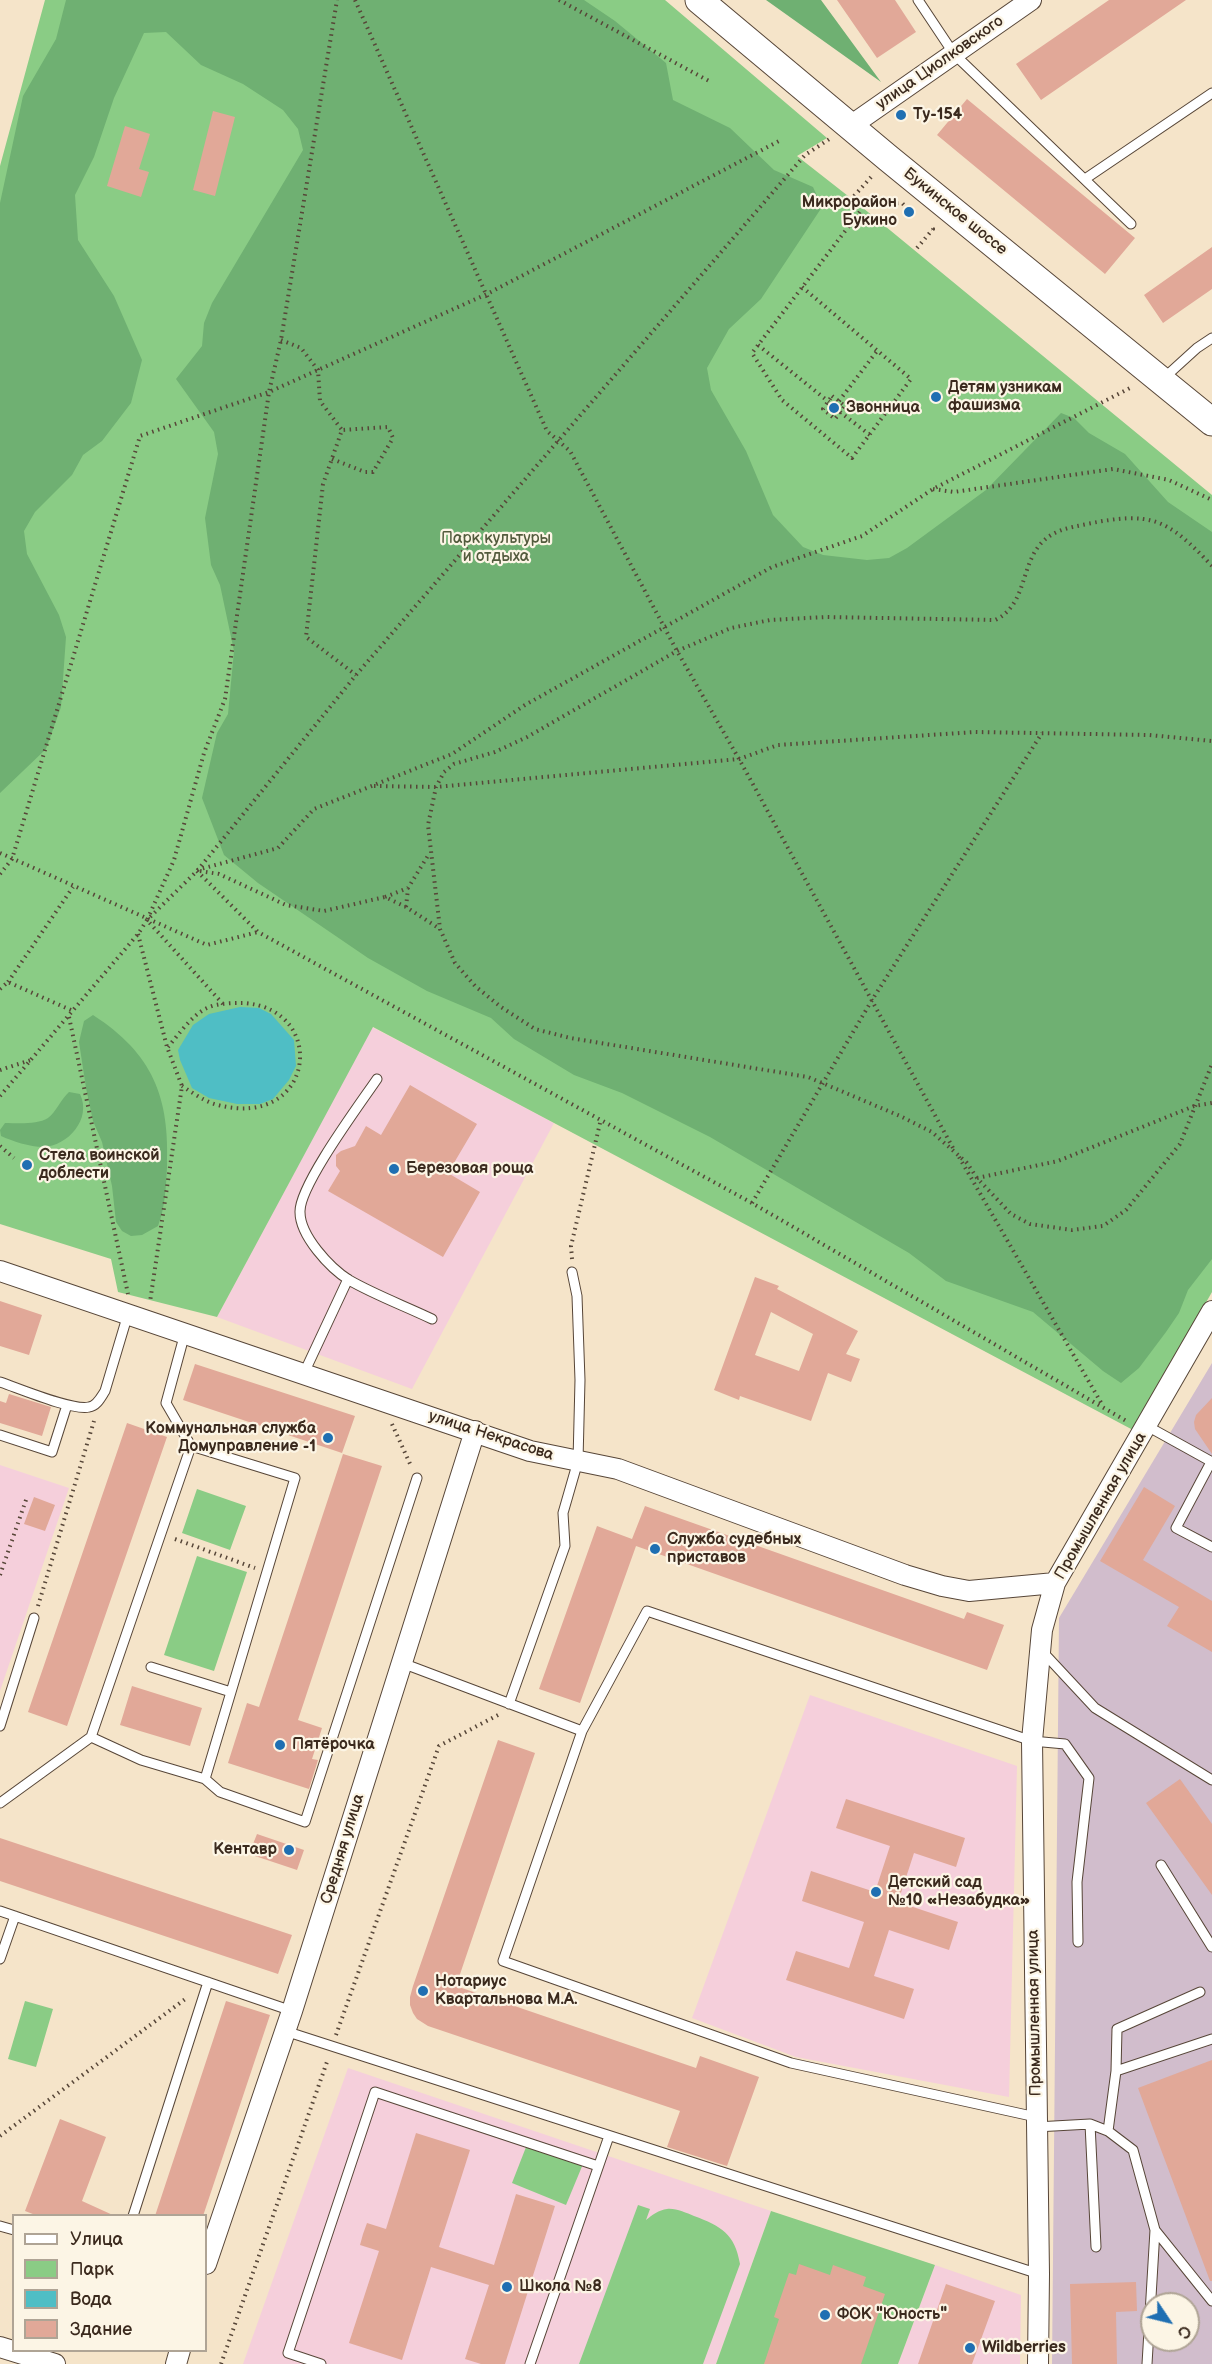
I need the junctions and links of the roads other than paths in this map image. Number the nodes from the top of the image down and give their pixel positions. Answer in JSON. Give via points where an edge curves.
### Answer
{"nodes":[{"id":1,"x":699,"y":0,"type":"edge"},
{"id":2,"x":918,"y":0,"type":"edge"},
{"id":3,"x":1023,"y":2,"type":"edge"},
{"id":4,"x":954,"y":54,"type":"junction"},
{"id":5,"x":1212,"y":93,"type":"edge"},
{"id":6,"x":849,"y":127,"type":"junction"},
{"id":7,"x":1085,"y":179,"type":"junction"},
{"id":8,"x":1131,"y":224,"type":"dead end"},
{"id":9,"x":1212,"y":338,"type":"edge"},
{"id":10,"x":1163,"y":380,"type":"junction"},
{"id":11,"x":1212,"y":422,"type":"edge"},
{"id":12,"x":377,"y":1079,"type":"dead end"},
{"id":13,"x":0,"y":1271,"type":"edge"},
{"id":14,"x":572,"y":1272,"type":"road end"},
{"id":15,"x":348,"y":1279,"type":"junction"},
{"id":16,"x":1212,"y":1311,"type":"edge"},
{"id":17,"x":134,"y":1312,"type":"junction"},
{"id":18,"x":432,"y":1319,"type":"dead end"},
{"id":19,"x":185,"y":1333,"type":"junction"},
{"id":20,"x":304,"y":1372,"type":"junction"},
{"id":21,"x":0,"y":1382,"type":"edge"},
{"id":22,"x":68,"y":1405,"type":"junction"},
{"id":23,"x":1145,"y":1429,"type":"junction"},
{"id":24,"x":475,"y":1431,"type":"junction"},
{"id":25,"x":0,"y":1435,"type":"edge"},
{"id":26,"x":190,"y":1446,"type":"junction"},
{"id":27,"x":578,"y":1461,"type":"junction"},
{"id":28,"x":1212,"y":1462,"type":"edge"},
{"id":29,"x":417,"y":1478,"type":"road end"},
{"id":30,"x":1212,"y":1547,"type":"edge"},
{"id":31,"x":1055,"y":1583,"type":"junction"},
{"id":32,"x":34,"y":1618,"type":"road end"},
{"id":33,"x":1040,"y":1649,"type":"junction"},
{"id":34,"x":402,"y":1663,"type":"junction"},
{"id":35,"x":151,"y":1667,"type":"dead end"},
{"id":36,"x":231,"y":1692,"type":"junction"},
{"id":37,"x":512,"y":1705,"type":"junction"},
{"id":38,"x":0,"y":1726,"type":"edge"},
{"id":39,"x":582,"y":1731,"type":"junction"},
{"id":40,"x":91,"y":1737,"type":"junction"},
{"id":41,"x":1032,"y":1741,"type":"junction"},
{"id":42,"x":205,"y":1779,"type":"junction"},
{"id":43,"x":1212,"y":1780,"type":"edge"},
{"id":44,"x":0,"y":1803,"type":"edge"},
{"id":45,"x":1161,"y":1865,"type":"dead end"},
{"id":46,"x":0,"y":1911,"type":"edge"},
{"id":47,"x":15,"y":1916,"type":"junction"},
{"id":48,"x":1078,"y":1942,"type":"dead end"},
{"id":49,"x":1212,"y":1947,"type":"edge"},
{"id":50,"x":0,"y":1959,"type":"edge"},
{"id":51,"x":208,"y":1982,"type":"junction"},
{"id":52,"x":1200,"y":1992,"type":"dead end"},
{"id":53,"x":292,"y":2011,"type":"junction"},
{"id":54,"x":285,"y":2031,"type":"junction"},
{"id":55,"x":1212,"y":2038,"type":"edge"},
{"id":56,"x":1116,"y":2071,"type":"junction"},
{"id":57,"x":1036,"y":2122,"type":"junction"},
{"id":58,"x":1090,"y":2124,"type":"junction"},
{"id":59,"x":1108,"y":2131,"type":"junction"},
{"id":60,"x":609,"y":2136,"type":"junction"},
{"id":61,"x":598,"y":2166,"type":"junction"},
{"id":62,"x":134,"y":2214,"type":"edge"},
{"id":63,"x":1155,"y":2230,"type":"junction"},
{"id":64,"x":1096,"y":2247,"type":"dead end"},
{"id":65,"x":207,"y":2261,"type":"edge"},
{"id":66,"x":1039,"y":2274,"type":"junction"},
{"id":67,"x":1212,"y":2301,"type":"edge"},
{"id":68,"x":16,"y":2352,"type":"edge"},
{"id":69,"x":55,"y":2364,"type":"edge"},
{"id":70,"x":321,"y":2364,"type":"edge"},
{"id":71,"x":531,"y":2364,"type":"edge"},
{"id":72,"x":1038,"y":2364,"type":"edge"},
{"id":73,"x":1147,"y":2364,"type":"edge"}],
"edges":[{"from":1,"to":6,"type":"main road","name":"Букинское шоссе"},
{"from":2,"to":4,"type":"lane"},
{"from":3,"to":4,"type":"street","name":"улица Циолковского"},
{"from":4,"to":6,"type":"street","name":"улица Циолковского"},
{"from":4,"to":7,"type":"lane"},
{"from":5,"to":7,"type":"lane"},
{"from":6,"to":10,"type":"main road","name":"Букинское шоссе"},
{"from":7,"to":8,"type":"lane"},
{"from":9,"to":10,"type":"lane"},
{"from":10,"to":11,"type":"main road","name":"Букинское шоссе"},
{"from":12,"to":15,"type":"lane","via":[[328,1150],[299,1210],[308,1237]]},
{"from":13,"to":17,"type":"street","name":"улица Некрасова"},
{"from":14,"to":27,"type":"lane","via":[[577,1296],[580,1380]]},
{"from":15,"to":18,"type":"lane"},
{"from":15,"to":20,"type":"lane"},
{"from":16,"to":23,"type":"street","name":"Промышленная улица"},
{"from":17,"to":19,"type":"street","name":"улица Некрасова"},
{"from":17,"to":22,"type":"lane","via":[[99,1401],[89,1407]]},
{"from":19,"to":20,"type":"street","name":"улица Некрасова"},
{"from":19,"to":26,"type":"lane","via":[[166,1403]]},
{"from":20,"to":24,"type":"street","name":"улица Некрасова"},
{"from":21,"to":22,"type":"lane"},
{"from":22,"to":25,"type":"lane","via":[[52,1452]]},
{"from":23,"to":28,"type":"lane"},
{"from":23,"to":31,"type":"street","name":"Промышленная улица"},
{"from":24,"to":27,"type":"street","name":"улица Некрасова","via":[[530,1451]]},
{"from":24,"to":34,"type":"street","name":"Средняя улица"},
{"from":26,"to":36,"type":"lane","via":[[295,1478]]},
{"from":26,"to":40,"type":"lane"},
{"from":27,"to":31,"type":"street","name":"улица Некрасова","via":[[618,1469],[942,1586],[969,1591]]},
{"from":27,"to":37,"type":"lane","via":[[563,1514],[565,1546]]},
{"from":28,"to":30,"type":"lane","via":[[1176,1528]]},
{"from":29,"to":42,"type":"lane","via":[[304,1822],[220,1792]]},
{"from":31,"to":33,"type":"street","name":"Промышленная улица"},
{"from":32,"to":38,"type":"lane"},
{"from":33,"to":41,"type":"street","name":"Промышленная улица"},
{"from":33,"to":43,"type":"lane","via":[[1095,1708]]},
{"from":34,"to":37,"type":"lane"},
{"from":34,"to":53,"type":"street","name":"Средняя улица"},
{"from":35,"to":36,"type":"lane"},
{"from":36,"to":42,"type":"lane"},
{"from":37,"to":39,"type":"lane"},
{"from":39,"to":41,"type":"lane","via":[[647,1611]]},
{"from":39,"to":57,"type":"lane","via":[[503,1960],[792,2063]]},
{"from":40,"to":42,"type":"lane","via":[[141,1760]]},
{"from":40,"to":44,"type":"lane"},
{"from":41,"to":48,"type":"lane","via":[[1065,1744],[1089,1778],[1077,1882]]},
{"from":41,"to":57,"type":"street","name":"Промышленная улица"},
{"from":45,"to":49,"type":"lane"},
{"from":46,"to":47,"type":"lane"},
{"from":47,"to":50,"type":"lane"},
{"from":47,"to":51,"type":"lane"},
{"from":51,"to":53,"type":"lane"},
{"from":51,"to":62,"type":"lane"},
{"from":52,"to":56,"type":"lane","via":[[1117,2029]]},
{"from":53,"to":54,"type":"street","name":"Средняя улица"},
{"from":54,"to":60,"type":"lane"},
{"from":54,"to":65,"type":"street","name":"Средняя улица"},
{"from":55,"to":56,"type":"lane"},
{"from":56,"to":59,"type":"lane"},
{"from":57,"to":58,"type":"lane"},
{"from":57,"to":66,"type":"street","name":"Промышленная улица"},
{"from":58,"to":59,"type":"lane"},
{"from":58,"to":64,"type":"lane"},
{"from":59,"to":63,"type":"lane","via":[[1133,2150]]},
{"from":60,"to":61,"type":"lane"},
{"from":60,"to":66,"type":"lane"},
{"from":61,"to":70,"type":"lane","via":[[375,2092],[288,2353]]},
{"from":61,"to":71,"type":"lane"},
{"from":63,"to":67,"type":"lane"},
{"from":63,"to":73,"type":"lane"},
{"from":66,"to":72,"type":"street","name":"Промышленная улица"},
{"from":68,"to":69,"type":"street"}]}
